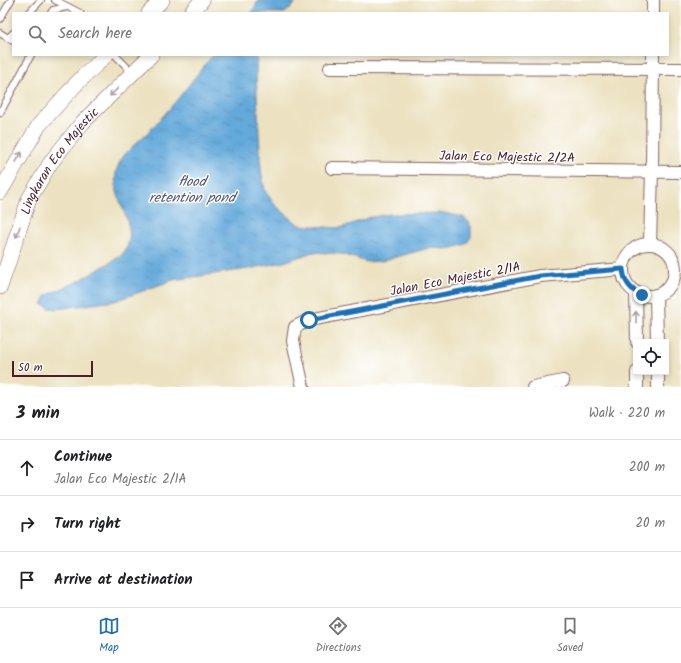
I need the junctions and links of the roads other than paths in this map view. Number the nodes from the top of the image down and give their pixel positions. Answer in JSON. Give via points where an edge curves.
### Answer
{"nodes":[{"id":1,"x":11,"y":0,"type":"edge"},
{"id":2,"x":41,"y":0,"type":"edge"},
{"id":3,"x":55,"y":0,"type":"edge"},
{"id":4,"x":162,"y":0,"type":"edge"},
{"id":5,"x":202,"y":0,"type":"edge"},
{"id":6,"x":653,"y":0,"type":"edge"},
{"id":7,"x":68,"y":7,"type":"junction"},
{"id":8,"x":3,"y":8,"type":"edge"},
{"id":9,"x":30,"y":12,"type":"edge"},
{"id":10,"x":52,"y":12,"type":"edge"},
{"id":11,"x":76,"y":12,"type":"edge"},
{"id":12,"x":148,"y":12,"type":"edge"},
{"id":13,"x":192,"y":12,"type":"edge"},
{"id":14,"x":653,"y":12,"type":"edge"},
{"id":15,"x":0,"y":19,"type":"edge"},
{"id":16,"x":0,"y":33,"type":"edge"},
{"id":17,"x":11,"y":40,"type":"edge"},
{"id":18,"x":30,"y":56,"type":"edge"},
{"id":19,"x":105,"y":56,"type":"edge"},
{"id":20,"x":116,"y":56,"type":"edge"},
{"id":21,"x":150,"y":56,"type":"edge"},
{"id":22,"x":653,"y":56,"type":"edge"},
{"id":23,"x":330,"y":68,"type":"dead end"},
{"id":24,"x":653,"y":69,"type":"junction"},
{"id":25,"x":681,"y":69,"type":"edge"},
{"id":26,"x":133,"y":74,"type":"junction"},
{"id":27,"x":0,"y":112,"type":"edge"},
{"id":28,"x":332,"y":168,"type":"dead end"},
{"id":29,"x":652,"y":171,"type":"junction"},
{"id":30,"x":681,"y":172,"type":"edge"},
{"id":31,"x":0,"y":192,"type":"edge"},
{"id":32,"x":650,"y":244,"type":"junction"},
{"id":33,"x":6,"y":247,"type":"edge"},
{"id":34,"x":623,"y":269,"type":"junction"},
{"id":35,"x":678,"y":273,"type":"edge"},
{"id":36,"x":0,"y":286,"type":"edge"},
{"id":37,"x":636,"y":292,"type":"junction"},
{"id":38,"x":656,"y":295,"type":"junction"},
{"id":39,"x":637,"y":339,"type":"edge"},
{"id":40,"x":657,"y":339,"type":"edge"},
{"id":41,"x":637,"y":375,"type":"edge"},
{"id":42,"x":658,"y":375,"type":"edge"},
{"id":43,"x":563,"y":381,"type":"dead end"},
{"id":44,"x":303,"y":387,"type":"edge"},
{"id":45,"x":533,"y":387,"type":"edge"},
{"id":46,"x":638,"y":387,"type":"edge"},
{"id":47,"x":658,"y":387,"type":"edge"}],
"edges":[{"from":1,"to":8,"type":"lane"},
{"from":2,"to":9,"type":"lane"},
{"from":3,"to":7,"type":"lane"},
{"from":4,"to":12,"type":"street"},
{"from":5,"to":13,"type":"street"},
{"from":6,"to":14,"type":"street"},
{"from":7,"to":10,"type":"lane"},
{"from":7,"to":11,"type":"lane"},
{"from":8,"to":15,"type":"lane"},
{"from":16,"to":17,"type":"lane"},
{"from":18,"to":27,"type":"lane"},
{"from":31,"to":19,"type":"street","one_way":true,"via":[[38,125]]},
{"from":20,"to":26,"type":"lane"},
{"from":21,"to":26,"type":"street","name":"Lingkaran Eco Majestic"},
{"from":22,"to":24,"type":"street"},
{"from":23,"to":24,"type":"street"},
{"from":24,"to":25,"type":"street"},
{"from":24,"to":29,"type":"street"},
{"from":26,"to":33,"type":"street","name":"Lingkaran Eco Majestic","one_way":true,"via":[[83,122],[51,162],[29,199]]},
{"from":28,"to":29,"type":"street","name":"Jalan Eco Majestic 2/2A"},
{"from":29,"to":30,"type":"street","name":"Jalan Eco Majestic 2/2A"},
{"from":29,"to":32,"type":"street"},
{"from":32,"to":34,"type":"street","via":[[634,249],[625,261]]},
{"from":32,"to":35,"type":"street","via":[[665,250],[671,256]]},
{"from":33,"to":36,"type":"street","name":"Lingkaran Eco Majestic"},
{"from":34,"to":37,"type":"street","via":[[626,282]]},
{"from":34,"to":44,"type":"street","name":"Jalan Eco Majestic 2/1A","via":[[540,276],[309,320],[295,327],[293,341]]},
{"from":35,"to":38,"type":"street","via":[[669,286]]},
{"from":37,"to":38,"type":"street","via":[[642,295]]},
{"from":39,"to":37,"type":"street","one_way":true},
{"from":38,"to":40,"type":"street"},
{"from":41,"to":46,"type":"street"},
{"from":42,"to":47,"type":"street"},
{"from":43,"to":45,"type":"street"}]}
